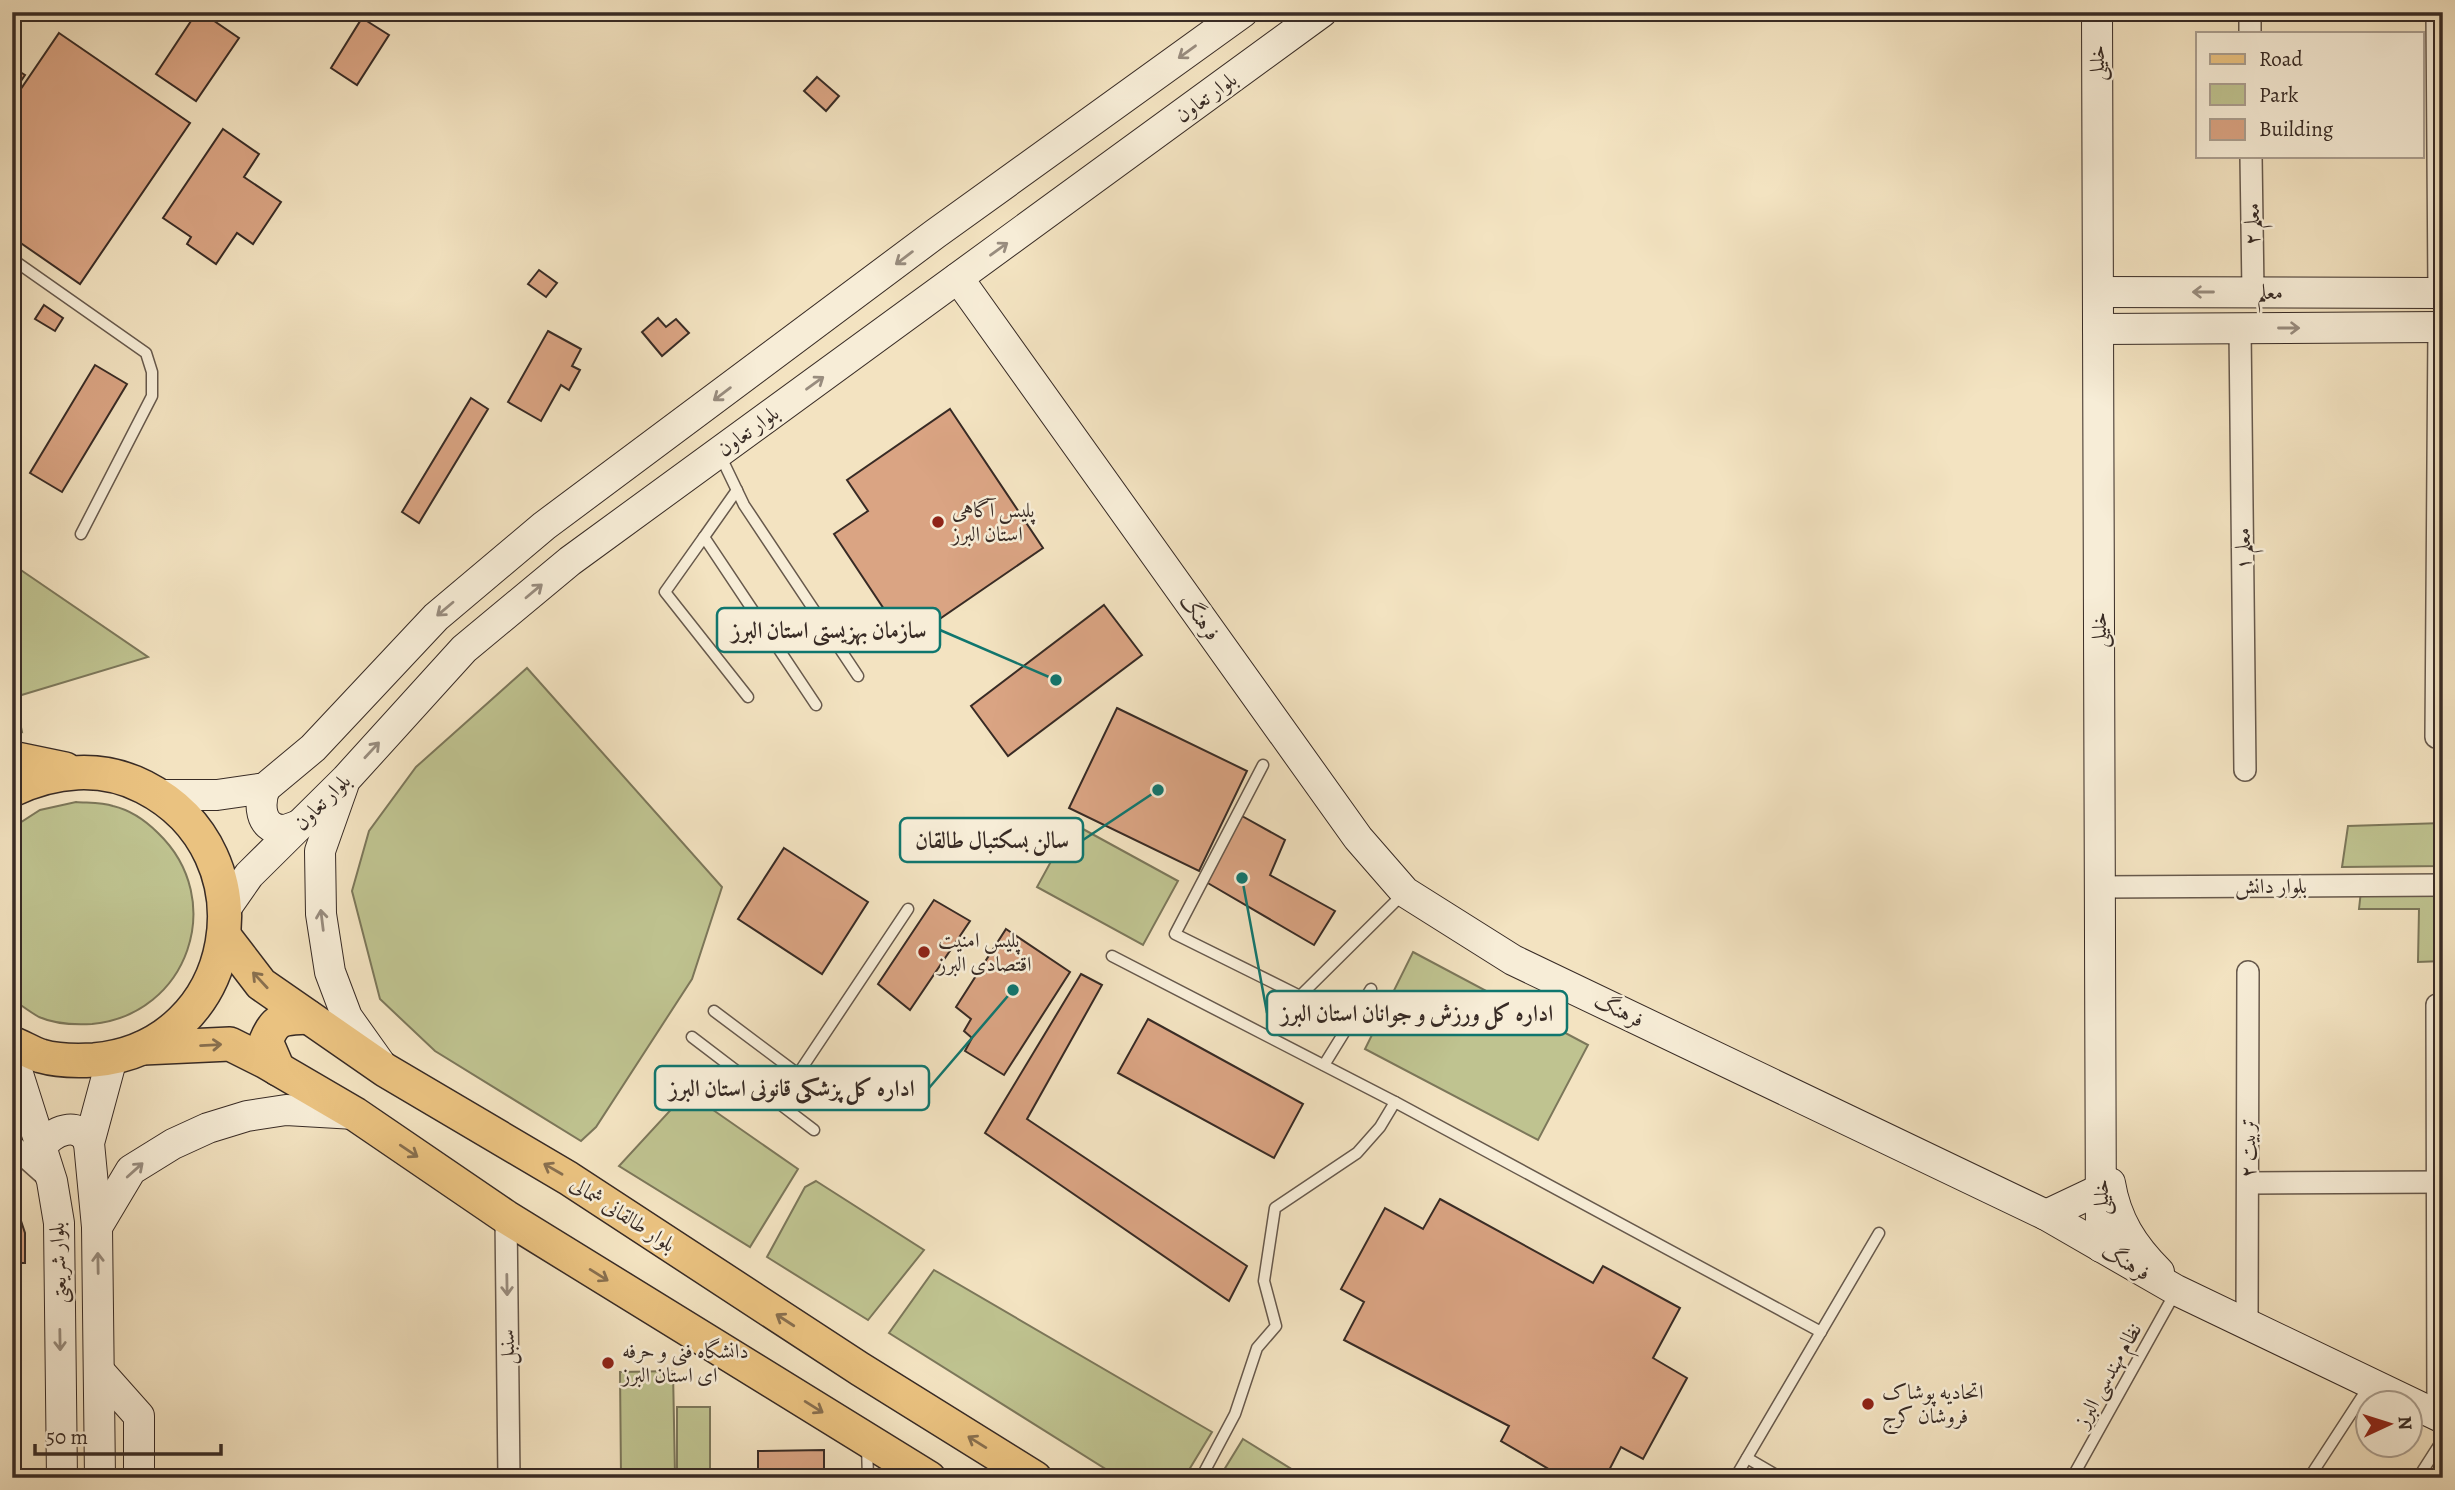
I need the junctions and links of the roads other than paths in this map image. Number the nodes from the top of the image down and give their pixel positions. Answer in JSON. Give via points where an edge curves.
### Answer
{"nodes":[{"id":1,"x":1243,"y":12,"type":"edge"},
{"id":2,"x":1322,"y":12,"type":"edge"},
{"id":3,"x":2097,"y":12,"type":"edge"},
{"id":4,"x":2250,"y":12,"type":"edge"},
{"id":5,"x":2437,"y":12,"type":"edge"},
{"id":6,"x":2250,"y":32,"type":"edge"},
{"id":7,"x":2251,"y":158,"type":"edge"},
{"id":8,"x":12,"y":259,"type":"edge"},
{"id":9,"x":958,"y":278,"type":"junction"},
{"id":10,"x":2098,"y":292,"type":"junction"},
{"id":11,"x":2253,"y":292,"type":"junction"},
{"id":12,"x":2352,"y":293,"type":"junction"},
{"id":13,"x":2441,"y":293,"type":"edge"},
{"id":14,"x":2441,"y":327,"type":"edge"},
{"id":15,"x":2353,"y":328,"type":"junction"},
{"id":16,"x":2240,"y":329,"type":"junction"},
{"id":17,"x":2098,"y":330,"type":"junction"},
{"id":18,"x":719,"y":452,"type":"junction"},
{"id":19,"x":737,"y":490,"type":"junction"},
{"id":20,"x":81,"y":534,"type":"dead end"},
{"id":21,"x":704,"y":537,"type":"junction"},
{"id":22,"x":858,"y":676,"type":"dead end"},
{"id":23,"x":748,"y":697,"type":"dead end"},
{"id":24,"x":816,"y":705,"type":"dead end"},
{"id":25,"x":2436,"y":737,"type":"dead end"},
{"id":26,"x":12,"y":758,"type":"edge"},
{"id":27,"x":1263,"y":765,"type":"dead end"},
{"id":28,"x":2245,"y":770,"type":"dead end"},
{"id":29,"x":74,"y":772,"type":"junction"},
{"id":30,"x":346,"y":779,"type":"junction"},
{"id":31,"x":265,"y":788,"type":"junction"},
{"id":32,"x":12,"y":790,"type":"edge"},
{"id":33,"x":160,"y":795,"type":"junction"},
{"id":34,"x":299,"y":825,"type":"junction"},
{"id":35,"x":2443,"y":884,"type":"edge"},
{"id":36,"x":2100,"y":887,"type":"junction"},
{"id":37,"x":1405,"y":892,"type":"junction"},
{"id":38,"x":908,"y":909,"type":"dead end"},
{"id":39,"x":225,"y":922,"type":"junction"},
{"id":40,"x":1112,"y":956,"type":"dead end"},
{"id":41,"x":2248,"y":972,"type":"dead end"},
{"id":42,"x":1371,"y":989,"type":"dead end"},
{"id":43,"x":2437,"y":1006,"type":"dead end"},
{"id":44,"x":714,"y":1011,"type":"dead end"},
{"id":45,"x":309,"y":1017,"type":"junction"},
{"id":46,"x":692,"y":1037,"type":"dead end"},
{"id":47,"x":12,"y":1043,"type":"edge"},
{"id":48,"x":128,"y":1053,"type":"junction"},
{"id":49,"x":12,"y":1055,"type":"edge"},
{"id":50,"x":1324,"y":1065,"type":"junction"},
{"id":51,"x":278,"y":1069,"type":"junction"},
{"id":52,"x":385,"y":1070,"type":"junction"},
{"id":53,"x":1395,"y":1102,"type":"junction"},
{"id":54,"x":355,"y":1114,"type":"junction"},
{"id":55,"x":2100,"y":1125,"type":"junction"},
{"id":56,"x":814,"y":1130,"type":"dead end"},
{"id":57,"x":89,"y":1143,"type":"junction"},
{"id":58,"x":27,"y":1146,"type":"edge"},
{"id":59,"x":2440,"y":1182,"type":"edge"},
{"id":60,"x":2248,"y":1183,"type":"junction"},
{"id":61,"x":2101,"y":1189,"type":"junction"},
{"id":62,"x":2046,"y":1216,"type":"junction"},
{"id":63,"x":506,"y":1217,"type":"junction"},
{"id":64,"x":97,"y":1227,"type":"junction"},
{"id":65,"x":1879,"y":1233,"type":"dead end"},
{"id":66,"x":2101,"y":1247,"type":"junction"},
{"id":67,"x":2176,"y":1290,"type":"junction"},
{"id":68,"x":2247,"y":1324,"type":"junction"},
{"id":69,"x":1821,"y":1332,"type":"junction"},
{"id":70,"x":99,"y":1371,"type":"junction"},
{"id":71,"x":2370,"y":1384,"type":"junction"},
{"id":72,"x":2441,"y":1424,"type":"edge"},
{"id":73,"x":867,"y":1440,"type":"junction"},
{"id":74,"x":1747,"y":1458,"type":"junction"},
{"id":75,"x":62,"y":1478,"type":"edge"},
{"id":76,"x":100,"y":1478,"type":"edge"},
{"id":77,"x":139,"y":1478,"type":"edge"},
{"id":78,"x":509,"y":1478,"type":"edge"},
{"id":79,"x":867,"y":1478,"type":"edge"},
{"id":80,"x":929,"y":1478,"type":"edge"},
{"id":81,"x":1035,"y":1478,"type":"edge"},
{"id":82,"x":1201,"y":1478,"type":"edge"},
{"id":83,"x":1735,"y":1478,"type":"edge"},
{"id":84,"x":1781,"y":1478,"type":"edge"},
{"id":85,"x":2072,"y":1478,"type":"edge"},
{"id":86,"x":2309,"y":1478,"type":"edge"},
{"id":87,"x":2417,"y":1478,"type":"edge"}],
"edges":[{"from":1,"to":31,"type":"main road","one_way":true,"via":[[935,234],[544,526],[436,617],[313,748]]},
{"from":9,"to":2,"type":"main road","name":"بلوار تعاون","one_way":true},
{"from":3,"to":10,"type":"main road","name":"خلیلی"},
{"from":4,"to":6,"type":"street"},
{"from":5,"to":13,"type":"street"},
{"from":7,"to":11,"type":"street","name":"معلم ۲"},
{"from":8,"to":20,"type":"lane","via":[[146,353],[152,372],[152,396]]},
{"from":18,"to":9,"type":"main road","name":"بلوار تعاون","one_way":true},
{"from":9,"to":37,"type":"main road","name":"فرهنگ","via":[[1358,838]]},
{"from":11,"to":10,"type":"main road","name":"معلم","one_way":true},
{"from":10,"to":17,"type":"main road","name":"خلیلی"},
{"from":11,"to":12,"type":"main road","name":"معلم"},
{"from":12,"to":13,"type":"main road","name":"معلم"},
{"from":12,"to":15,"type":"main road"},
{"from":14,"to":15,"type":"main road","name":"معلم"},
{"from":14,"to":25,"type":"street"},
{"from":16,"to":15,"type":"main road","name":"معلم","one_way":true},
{"from":16,"to":17,"type":"main road","name":"معلم"},
{"from":16,"to":28,"type":"street","name":"معلم ۱"},
{"from":17,"to":36,"type":"main road","name":"خلیلی"},
{"from":18,"to":19,"type":"lane"},
{"from":30,"to":18,"type":"main road","name":"بلوار تعاون","one_way":true,"via":[[464,649],[570,561]]},
{"from":19,"to":21,"type":"lane"},
{"from":19,"to":22,"type":"lane"},
{"from":21,"to":23,"type":"lane","via":[[665,592]]},
{"from":21,"to":24,"type":"lane"},
{"from":26,"to":29,"type":"main road"},
{"from":27,"to":37,"type":"lane","via":[[1175,934],[1300,996]]},
{"from":29,"to":32,"type":"main road","via":[[35,779]]},
{"from":29,"to":33,"type":"main road","via":[[104,773]]},
{"from":30,"to":34,"type":"main road","name":"بلوار تعاون"},
{"from":52,"to":30,"type":"main road","one_way":true,"via":[[347,1017],[330,972],[321,914],[320,851]]},
{"from":31,"to":33,"type":"main road","via":[[217,795]]},
{"from":31,"to":34,"type":"main road","via":[[261,814],[268,823],[283,830]]},
{"from":33,"to":39,"type":"main road","via":[[186,817],[206,844],[220,874]]},
{"from":34,"to":39,"type":"main road","name":"بلوار تعاون","via":[[249,875]]},
{"from":35,"to":36,"type":"street","name":"بلوار دانش"},
{"from":36,"to":55,"type":"main road","name":"خلیلی"},
{"from":37,"to":62,"type":"main road","name":"فرهنگ","via":[[1513,960]]},
{"from":38,"to":44,"type":"lane","via":[[798,1074]]},
{"from":45,"to":39,"type":"main road","name":"بلوار طالقانی شمالی","one_way":true,"via":[[261,984]]},
{"from":39,"to":48,"type":"main road","via":[[218,965],[189,1014],[167,1033]]},
{"from":40,"to":50,"type":"lane"},
{"from":41,"to":60,"type":"street","name":"تربیت ۲"},
{"from":42,"to":50,"type":"lane"},
{"from":43,"to":59,"type":"street"},
{"from":45,"to":51,"type":"main road","via":[[283,1018],[272,1025],[266,1041]]},
{"from":45,"to":52,"type":"main road","name":"بلوار طالقانی شمالی"},
{"from":46,"to":56,"type":"lane"},
{"from":47,"to":48,"type":"main road","via":[[41,1056],[76,1061]]},
{"from":48,"to":51,"type":"main road","one_way":true,"via":[[230,1044]]},
{"from":48,"to":57,"type":"main road","name":"بلوار شریعتی"},
{"from":49,"to":58,"type":"main road","name":"بلوار شریعتی"},
{"from":50,"to":53,"type":"lane"},
{"from":51,"to":54,"type":"main road"},
{"from":81,"to":52,"type":"main road","name":"بلوار طالقانی شمالی","one_way":true,"via":[[568,1178]]},
{"from":53,"to":69,"type":"lane"},
{"from":53,"to":82,"type":"lane","via":[[1357,1153],[1275,1208],[1264,1281],[1276,1326],[1257,1348],[1235,1414]]},
{"from":54,"to":63,"type":"main road","one_way":true},
{"from":64,"to":54,"type":"main road","one_way":true,"via":[[131,1170],[208,1128],[286,1110]]},
{"from":55,"to":61,"type":"main road","name":"خلیلی"},
{"from":55,"to":67,"type":"main road","via":[[2112,1195],[2126,1233]]},
{"from":57,"to":58,"type":"main road","via":[[82,1133],[66,1129]]},
{"from":57,"to":64,"type":"main road","name":"بلوار شریعتی"},
{"from":58,"to":75,"type":"main road","name":"بلوار شریعتی","one_way":true,"via":[[52,1181],[59,1223]]},
{"from":59,"to":60,"type":"street"},
{"from":59,"to":72,"type":"street"},
{"from":60,"to":68,"type":"street","name":"تربیت ۲"},
{"from":61,"to":62,"type":"main road"},
{"from":61,"to":66,"type":"main road","name":"خلیلی"},
{"from":62,"to":66,"type":"main road","name":"فرهنگ"},
{"from":63,"to":73,"type":"main road","one_way":true},
{"from":63,"to":78,"type":"street","name":"سنبل","one_way":true},
{"from":70,"to":64,"type":"main road","name":"بلوار شریعتی","one_way":true},
{"from":65,"to":69,"type":"lane"},
{"from":66,"to":67,"type":"main road","name":"فرهنگ"},
{"from":67,"to":68,"type":"main road","name":"فرهنگ"},
{"from":67,"to":85,"type":"lane","name":"نظام مهندسی البرز"},
{"from":68,"to":71,"type":"main road","name":"فرهنگ"},
{"from":69,"to":74,"type":"lane"},
{"from":70,"to":76,"type":"main road","name":"بلوار شریعتی"},
{"from":70,"to":77,"type":"main road","via":[[139,1416]]},
{"from":71,"to":72,"type":"main road","name":"فرهنگ"},
{"from":71,"to":86,"type":"lane"},
{"from":72,"to":87,"type":"lane"},
{"from":73,"to":79,"type":"lane"},
{"from":73,"to":80,"type":"main road"},
{"from":74,"to":83,"type":"lane"},
{"from":74,"to":84,"type":"lane"}]}
